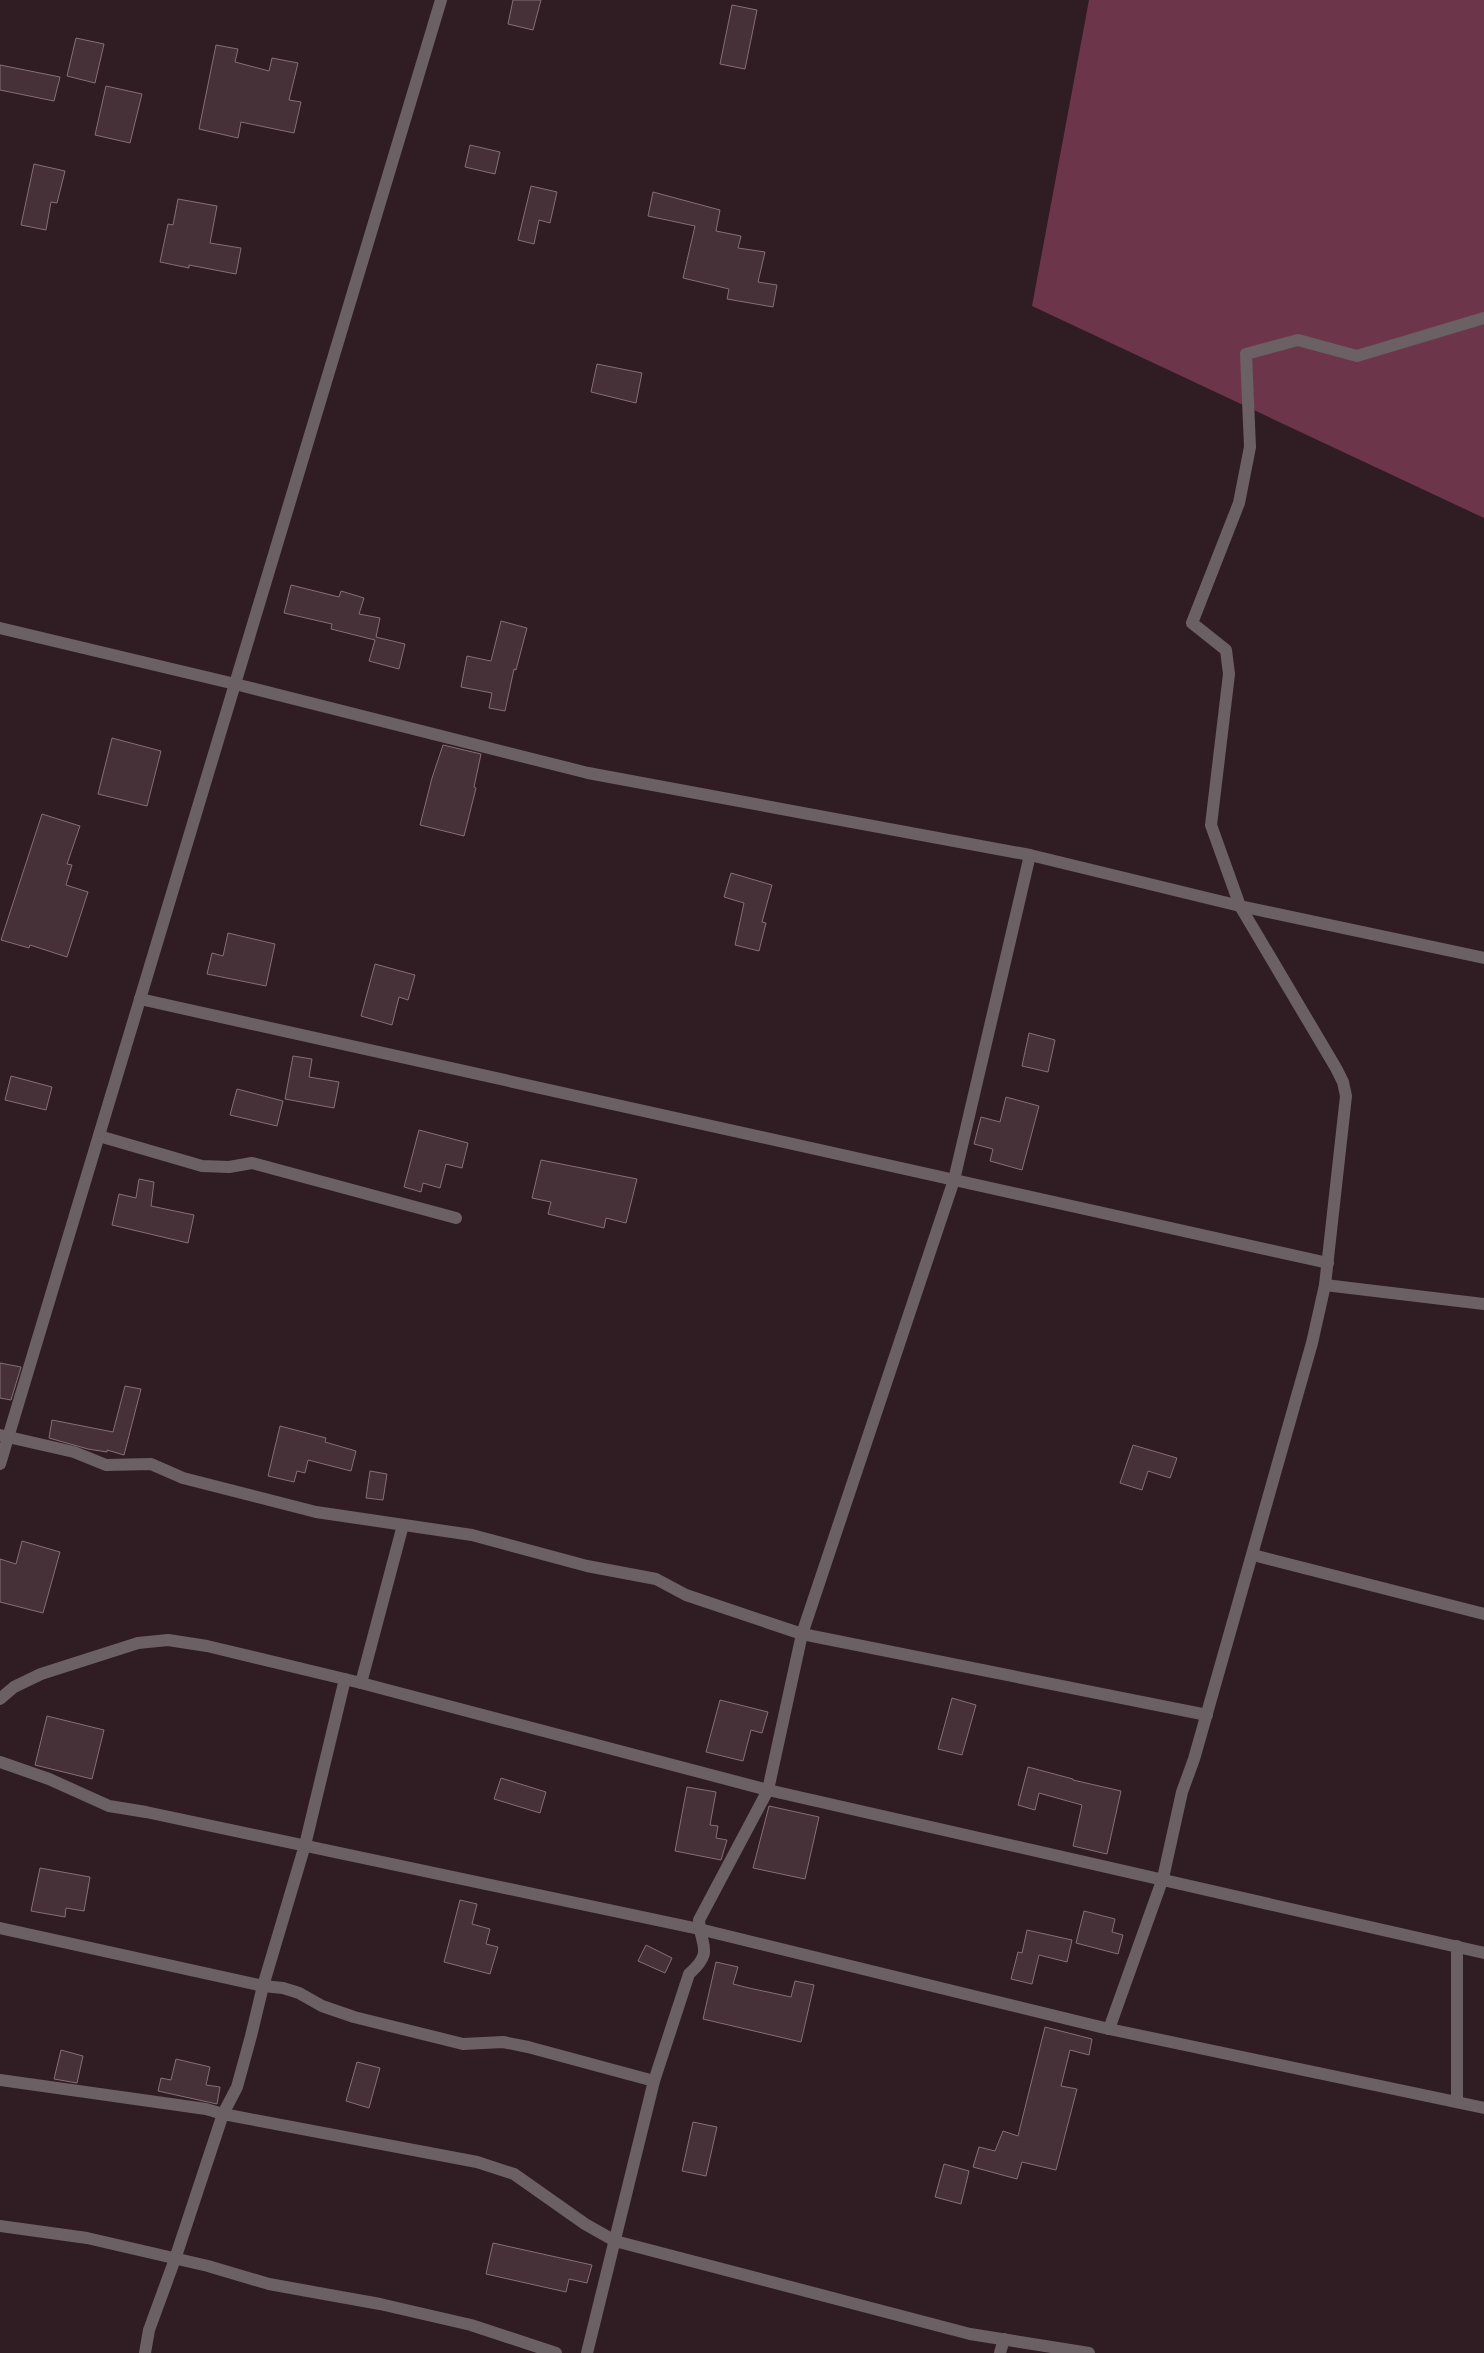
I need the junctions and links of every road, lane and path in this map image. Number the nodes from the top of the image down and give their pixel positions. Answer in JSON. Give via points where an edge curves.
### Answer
{"nodes":[{"id":1,"x":441,"y":0,"type":"edge"},
{"id":2,"x":1484,"y":318,"type":"edge"},
{"id":3,"x":0,"y":628,"type":"edge"},
{"id":4,"x":235,"y":684,"type":"junction"},
{"id":5,"x":1030,"y":855,"type":"junction"},
{"id":6,"x":1240,"y":906,"type":"junction"},
{"id":7,"x":1484,"y":958,"type":"edge"},
{"id":8,"x":140,"y":999,"type":"junction"},
{"id":9,"x":99,"y":1136,"type":"junction"},
{"id":10,"x":954,"y":1180,"type":"junction"},
{"id":11,"x":456,"y":1218,"type":"dead end"},
{"id":12,"x":1328,"y":1263,"type":"junction"},
{"id":13,"x":1325,"y":1285,"type":"junction"},
{"id":14,"x":1484,"y":1304,"type":"edge"},
{"id":15,"x":4,"y":1436,"type":"edge"},
{"id":16,"x":0,"y":1464,"type":"edge"},
{"id":17,"x":403,"y":1525,"type":"junction"},
{"id":18,"x":1253,"y":1555,"type":"junction"},
{"id":19,"x":1484,"y":1614,"type":"edge"},
{"id":20,"x":802,"y":1634,"type":"junction"},
{"id":21,"x":345,"y":1679,"type":"junction"},
{"id":22,"x":361,"y":1683,"type":"junction"},
{"id":23,"x":0,"y":1700,"type":"edge"},
{"id":24,"x":1206,"y":1715,"type":"junction"},
{"id":25,"x":0,"y":1762,"type":"edge"},
{"id":26,"x":768,"y":1790,"type":"junction"},
{"id":27,"x":305,"y":1845,"type":"junction"},
{"id":28,"x":1163,"y":1878,"type":"junction"},
{"id":29,"x":0,"y":1928,"type":"edge"},
{"id":30,"x":699,"y":1928,"type":"junction"},
{"id":31,"x":1457,"y":1946,"type":"junction"},
{"id":32,"x":1484,"y":1953,"type":"edge"},
{"id":33,"x":263,"y":1986,"type":"junction"},
{"id":34,"x":1109,"y":2029,"type":"junction"},
{"id":35,"x":0,"y":2080,"type":"edge"},
{"id":36,"x":654,"y":2082,"type":"junction"},
{"id":37,"x":1457,"y":2100,"type":"junction"},
{"id":38,"x":1484,"y":2108,"type":"edge"},
{"id":39,"x":223,"y":2114,"type":"junction"},
{"id":40,"x":0,"y":2226,"type":"edge"},
{"id":41,"x":615,"y":2241,"type":"junction"},
{"id":42,"x":176,"y":2259,"type":"junction"},
{"id":43,"x":1004,"y":2340,"type":"junction"},
{"id":44,"x":145,"y":2353,"type":"edge"},
{"id":45,"x":556,"y":2353,"type":"edge"},
{"id":46,"x":587,"y":2353,"type":"edge"},
{"id":47,"x":1000,"y":2353,"type":"edge"},
{"id":48,"x":1089,"y":2353,"type":"edge"}],
"edges":[{"from":1,"to":4,"type":"street"},
{"from":2,"to":6,"type":"street","via":[[1357,356],[1298,340],[1246,354],[1250,447],[1238,503],[1192,623],[1226,650],[1229,674],[1211,825]]},
{"from":3,"to":4,"type":"street"},
{"from":4,"to":5,"type":"street","via":[[588,773]]},
{"from":4,"to":8,"type":"street"},
{"from":5,"to":6,"type":"street"},
{"from":5,"to":10,"type":"street"},
{"from":6,"to":7,"type":"street"},
{"from":6,"to":12,"type":"street","via":[[1343,1082],[1346,1096]]},
{"from":8,"to":9,"type":"street"},
{"from":8,"to":10,"type":"street"},
{"from":9,"to":11,"type":"street","via":[[202,1166],[229,1167],[252,1163]]},
{"from":9,"to":15,"type":"street"},
{"from":10,"to":12,"type":"street"},
{"from":10,"to":20,"type":"street"},
{"from":12,"to":13,"type":"street"},
{"from":13,"to":14,"type":"street"},
{"from":13,"to":18,"type":"street"},
{"from":15,"to":16,"type":"street"},
{"from":15,"to":17,"type":"street","via":[[74,1452],[106,1465],[151,1464],[183,1478],[316,1512]]},
{"from":17,"to":20,"type":"street","via":[[472,1535],[587,1566],[656,1579],[686,1595]]},
{"from":17,"to":22,"type":"street"},
{"from":18,"to":19,"type":"street"},
{"from":18,"to":24,"type":"street"},
{"from":20,"to":24,"type":"street"},
{"from":20,"to":26,"type":"street"},
{"from":21,"to":22,"type":"street"},
{"from":21,"to":23,"type":"street","via":[[207,1646],[168,1640],[138,1643],[41,1674],[14,1687]]},
{"from":21,"to":27,"type":"street"},
{"from":22,"to":26,"type":"street"},
{"from":24,"to":28,"type":"street","via":[[1182,1792]]},
{"from":25,"to":27,"type":"street","via":[[49,1779],[108,1806]]},
{"from":26,"to":28,"type":"street"},
{"from":26,"to":30,"type":"street","via":[[699,1920]]},
{"from":27,"to":30,"type":"street"},
{"from":27,"to":33,"type":"street"},
{"from":28,"to":31,"type":"street","via":[[1253,1902]]},
{"from":28,"to":34,"type":"street"},
{"from":29,"to":33,"type":"street"},
{"from":30,"to":34,"type":"street"},
{"from":30,"to":36,"type":"street","via":[[706,1947],[698,1966],[690,1974]]},
{"from":31,"to":32,"type":"street"},
{"from":31,"to":37,"type":"street"},
{"from":33,"to":36,"type":"street","via":[[299,1993],[322,2006],[354,2017],[463,2044],[503,2042]]},
{"from":33,"to":39,"type":"street","via":[[236,2087]]},
{"from":34,"to":37,"type":"street"},
{"from":35,"to":39,"type":"street"},
{"from":36,"to":41,"type":"street"},
{"from":37,"to":38,"type":"street"},
{"from":39,"to":41,"type":"street","via":[[478,2162],[514,2174]]},
{"from":39,"to":42,"type":"street"},
{"from":40,"to":42,"type":"street","via":[[87,2238]]},
{"from":41,"to":43,"type":"street","via":[[970,2334]]},
{"from":41,"to":46,"type":"street"},
{"from":42,"to":44,"type":"street","via":[[149,2330]]},
{"from":42,"to":45,"type":"street","via":[[270,2284],[471,2325]]},
{"from":43,"to":47,"type":"street"},
{"from":43,"to":48,"type":"street"}]}
